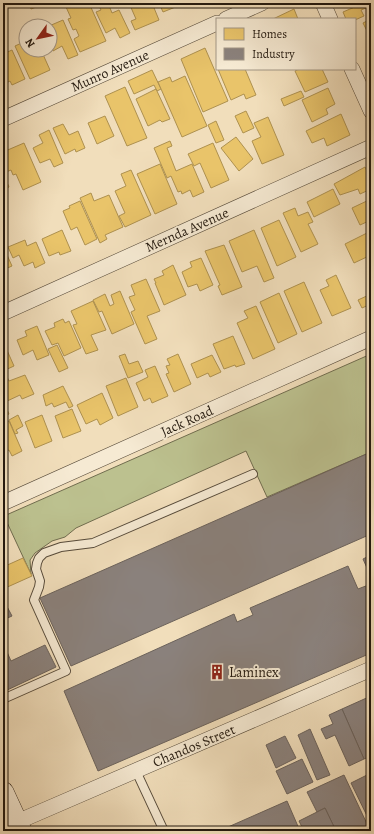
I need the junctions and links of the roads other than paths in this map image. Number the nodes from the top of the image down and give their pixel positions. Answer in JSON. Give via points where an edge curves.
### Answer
{"nodes":[{"id":1,"x":262,"y":3,"type":"edge"},
{"id":2,"x":323,"y":3,"type":"edge"},
{"id":3,"x":228,"y":18,"type":"edge"},
{"id":4,"x":330,"y":18,"type":"edge"},
{"id":5,"x":216,"y":23,"type":"edge"},
{"id":6,"x":352,"y":70,"type":"edge"},
{"id":7,"x":371,"y":111,"type":"edge"},
{"id":8,"x":3,"y":119,"type":"edge"},
{"id":9,"x":371,"y":147,"type":"edge"},
{"id":10,"x":3,"y":313,"type":"edge"},
{"id":11,"x":371,"y":338,"type":"edge"},
{"id":12,"x":253,"y":474,"type":"dead end"},
{"id":13,"x":3,"y":504,"type":"edge"},
{"id":14,"x":371,"y":669,"type":"edge"},
{"id":15,"x":3,"y":699,"type":"edge"},
{"id":16,"x":136,"y":771,"type":"junction"},
{"id":17,"x":3,"y":792,"type":"edge"},
{"id":18,"x":19,"y":827,"type":"edge"},
{"id":19,"x":164,"y":831,"type":"edge"}],
"edges":[{"from":1,"to":3,"type":"street"},
{"from":2,"to":4,"type":"street"},
{"from":5,"to":8,"type":"street","name":"Munro Avenue"},
{"from":6,"to":7,"type":"street"},
{"from":9,"to":10,"type":"street","name":"Mernda Avenue"},
{"from":11,"to":13,"type":"street","name":"Jack Road"},
{"from":12,"to":15,"type":"lane","via":[[93,543],[61,547],[44,553],[37,564],[40,581],[34,600],[66,671]]},
{"from":14,"to":16,"type":"street","name":"Chandos Street"},
{"from":16,"to":18,"type":"street","name":"Chandos Street"},
{"from":16,"to":19,"type":"lane"},
{"from":17,"to":18,"type":"main road"}]}
